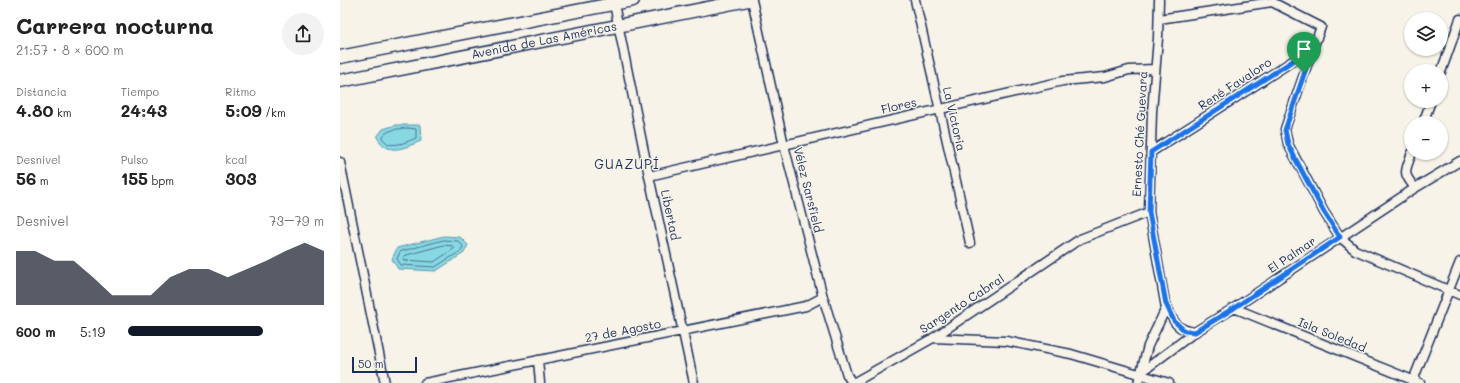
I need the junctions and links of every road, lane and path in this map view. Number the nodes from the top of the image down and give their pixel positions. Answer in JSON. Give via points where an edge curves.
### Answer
{"nodes":[{"id":1,"x":633,"y":0,"type":"edge"},
{"id":2,"x":748,"y":0,"type":"edge"},
{"id":3,"x":752,"y":0,"type":"edge"},
{"id":4,"x":915,"y":0,"type":"edge"},
{"id":5,"x":1159,"y":0,"type":"edge"},
{"id":6,"x":614,"y":4,"type":"junction"},
{"id":7,"x":1158,"y":19,"type":"junction"},
{"id":8,"x":1460,"y":19,"type":"edge"},
{"id":9,"x":618,"y":26,"type":"junction"},
{"id":10,"x":1313,"y":48,"type":"junction"},
{"id":11,"x":340,"y":58,"type":"edge"},
{"id":12,"x":1444,"y":64,"type":"edge"},
{"id":13,"x":1155,"y":68,"type":"junction"},
{"id":14,"x":340,"y":81,"type":"edge"},
{"id":15,"x":940,"y":109,"type":"junction"},
{"id":16,"x":784,"y":145,"type":"junction"},
{"id":17,"x":1151,"y":152,"type":"junction"},
{"id":18,"x":1410,"y":160,"type":"edge"},
{"id":19,"x":1460,"y":160,"type":"edge"},
{"id":20,"x":340,"y":162,"type":"edge"},
{"id":21,"x":649,"y":176,"type":"junction"},
{"id":22,"x":1415,"y":188,"type":"junction"},
{"id":23,"x":1149,"y":212,"type":"junction"},
{"id":24,"x":1340,"y":237,"type":"junction"},
{"id":25,"x":970,"y":243,"type":"dead end"},
{"id":26,"x":1460,"y":262,"type":"edge"},
{"id":27,"x":1448,"y":291,"type":"junction"},
{"id":28,"x":1460,"y":295,"type":"edge"},
{"id":29,"x":823,"y":298,"type":"junction"},
{"id":30,"x":1166,"y":304,"type":"junction"},
{"id":31,"x":1234,"y":308,"type":"junction"},
{"id":32,"x":683,"y":332,"type":"junction"},
{"id":33,"x":1195,"y":332,"type":"junction"},
{"id":34,"x":933,"y":338,"type":"junction"},
{"id":35,"x":538,"y":360,"type":"junction"},
{"id":36,"x":1139,"y":374,"type":"junction"},
{"id":37,"x":1415,"y":382,"type":"edge"},
{"id":38,"x":385,"y":383,"type":"edge"},
{"id":39,"x":425,"y":383,"type":"edge"},
{"id":40,"x":540,"y":383,"type":"edge"},
{"id":41,"x":694,"y":383,"type":"edge"},
{"id":42,"x":853,"y":383,"type":"edge"},
{"id":43,"x":1138,"y":383,"type":"edge"},
{"id":44,"x":1169,"y":383,"type":"edge"}],
"edges":[{"from":1,"to":6,"type":"main road","name":"Avenida de Las Américas"},
{"from":2,"to":9,"type":"main road","name":"Avenida de Las Américas"},
{"from":3,"to":16,"type":"street","name":"Vélez Sarsfield"},
{"from":4,"to":15,"type":"street","name":"La Victoria"},
{"from":5,"to":7,"type":"street","name":"Ernesto Ché Guevara"},
{"from":6,"to":9,"type":"street","name":"Libertad"},
{"from":6,"to":11,"type":"main road","name":"Avenida de Las Américas"},
{"from":7,"to":10,"type":"street","via":[[1272,2],[1321,26]]},
{"from":7,"to":13,"type":"street","name":"Ernesto Ché Guevara"},
{"from":8,"to":12,"type":"street"},
{"from":9,"to":14,"type":"main road","name":"Avenida de Las Américas"},
{"from":9,"to":21,"type":"street","name":"Libertad"},
{"from":10,"to":17,"type":"street","name":"René Favaloro"},
{"from":10,"to":24,"type":"street","via":[[1285,130],[1288,144],[1296,160]]},
{"from":13,"to":15,"type":"street","name":"Flores","via":[[1129,70],[1105,78],[1063,81]]},
{"from":13,"to":17,"type":"street","name":"Ernesto Ché Guevara"},
{"from":15,"to":16,"type":"street","name":"Flores"},
{"from":15,"to":25,"type":"street","name":"La Victoria"},
{"from":16,"to":21,"type":"street","name":"Flores"},
{"from":16,"to":29,"type":"street","name":"Vélez Sarsfield"},
{"from":17,"to":23,"type":"street","name":"Ernesto Ché Guevara"},
{"from":18,"to":22,"type":"street","via":[[1406,177]]},
{"from":19,"to":22,"type":"street","name":"El Palmar"},
{"from":20,"to":38,"type":"street"},
{"from":21,"to":32,"type":"street","name":"Libertad"},
{"from":22,"to":24,"type":"street","name":"El Palmar"},
{"from":23,"to":30,"type":"street","name":"Ernesto Ché Guevara"},
{"from":23,"to":34,"type":"street","name":"Sargento Cabral","via":[[1080,239]]},
{"from":24,"to":27,"type":"street","via":[[1355,250]]},
{"from":24,"to":31,"type":"street","name":"El Palmar"},
{"from":26,"to":27,"type":"street"},
{"from":27,"to":28,"type":"street"},
{"from":27,"to":37,"type":"street"},
{"from":29,"to":32,"type":"street","name":"27 de Agosto","via":[[806,306]]},
{"from":29,"to":42,"type":"street","name":"Vélez Sarsfield","via":[[846,375]]},
{"from":30,"to":33,"type":"street","name":"Ernesto Ché Guevara","via":[[1179,327],[1185,331]]},
{"from":30,"to":36,"type":"street"},
{"from":31,"to":33,"type":"street","name":"El Palmar"},
{"from":31,"to":37,"type":"street","name":"Isla Soledad"},
{"from":32,"to":35,"type":"street","name":"27 de Agosto"},
{"from":32,"to":41,"type":"street","name":"Libertad"},
{"from":33,"to":36,"type":"street","name":"El Palmar"},
{"from":34,"to":36,"type":"street","via":[[1006,341],[1071,354]]},
{"from":34,"to":42,"type":"street","name":"Sargento Cabral"},
{"from":35,"to":39,"type":"street","name":"27 de Agosto"},
{"from":35,"to":40,"type":"street"},
{"from":36,"to":43,"type":"street"},
{"from":36,"to":44,"type":"street"}]}
